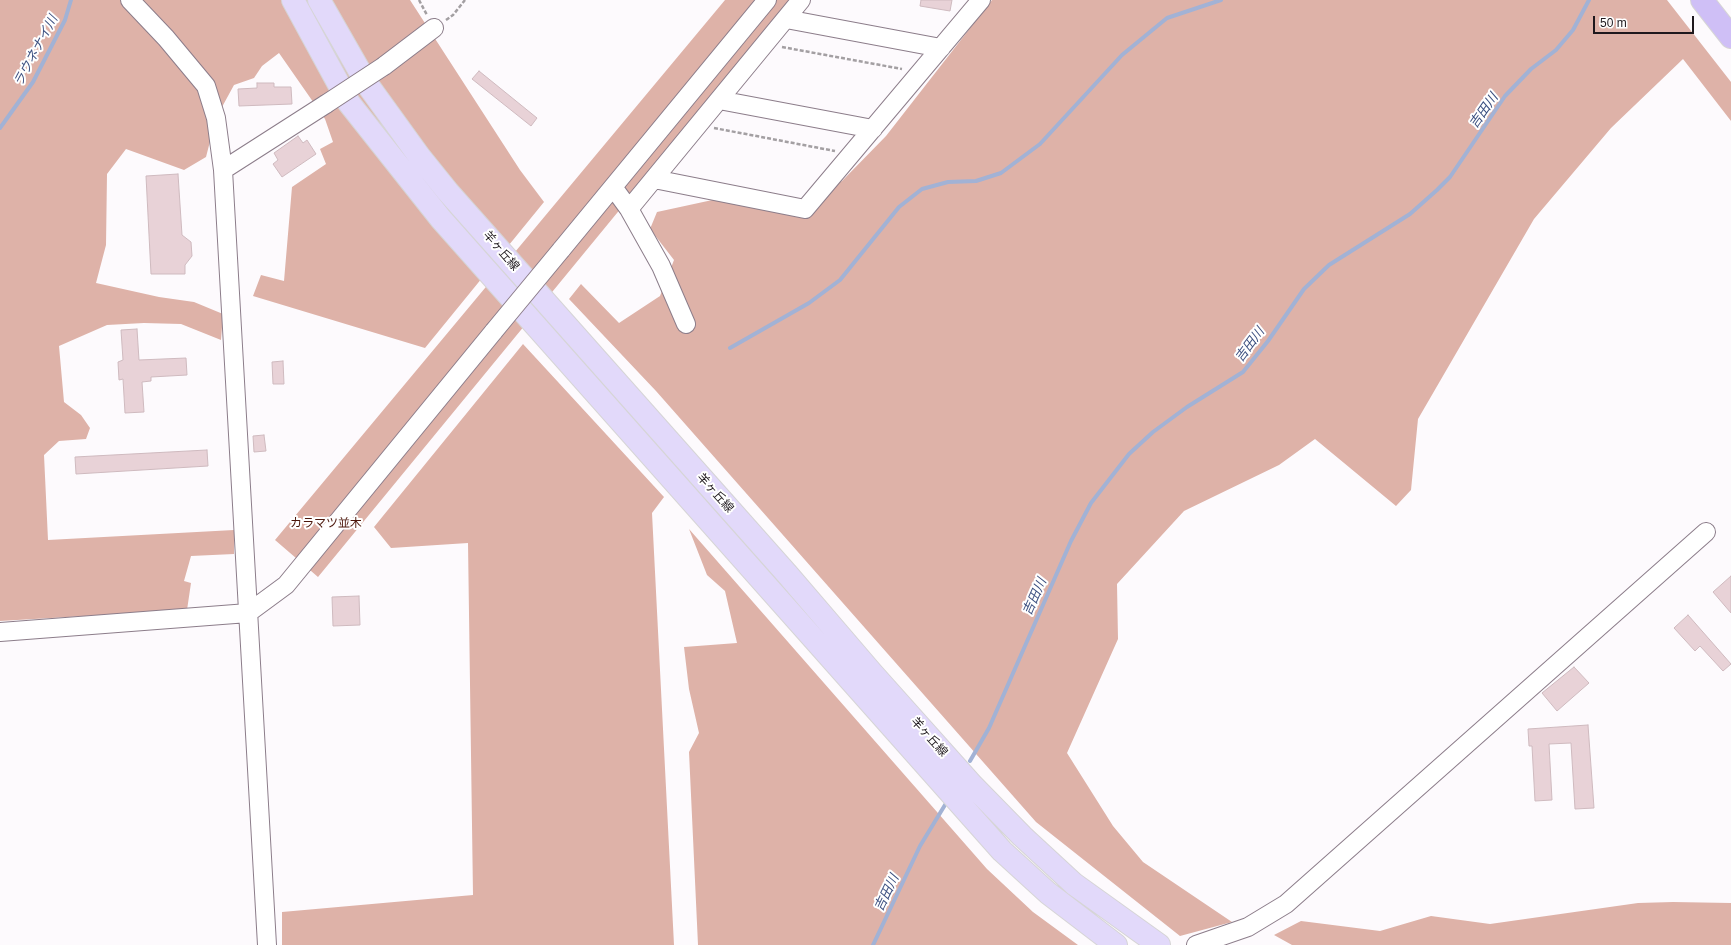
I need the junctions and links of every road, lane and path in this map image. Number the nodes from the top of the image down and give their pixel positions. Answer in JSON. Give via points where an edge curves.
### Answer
{"nodes":[{"id":1,"x":130,"y":0,"type":"edge"},
{"id":2,"x":292,"y":0,"type":"edge"},
{"id":3,"x":319,"y":0,"type":"edge"},
{"id":4,"x":465,"y":0,"type":"edge"},
{"id":5,"x":767,"y":0,"type":"edge"},
{"id":6,"x":801,"y":0,"type":"edge"},
{"id":7,"x":981,"y":0,"type":"edge"},
{"id":8,"x":1702,"y":0,"type":"edge"},
{"id":9,"x":786,"y":19,"type":"dead end"},
{"id":10,"x":434,"y":28,"type":"joint"},
{"id":11,"x":1731,"y":37,"type":"edge"},
{"id":12,"x":765,"y":44,"type":"junction"},
{"id":13,"x":941,"y":48,"type":"junction"},
{"id":14,"x":920,"y":73,"type":"junction"},
{"id":15,"x":719,"y":100,"type":"junction"},
{"id":16,"x":698,"y":125,"type":"junction"},
{"id":17,"x":872,"y":129,"type":"junction"},
{"id":18,"x":851,"y":154,"type":"junction"},
{"id":19,"x":223,"y":170,"type":"junction"},
{"id":20,"x":654,"y":179,"type":"junction"},
{"id":21,"x":613,"y":187,"type":"junction"},
{"id":22,"x":629,"y":209,"type":"junction"},
{"id":23,"x":686,"y":324,"type":"dead end"},
{"id":24,"x":1706,"y":532,"type":"dead end"},
{"id":25,"x":248,"y":613,"type":"junction"},
{"id":26,"x":0,"y":632,"type":"edge"},
{"id":27,"x":1199,"y":944,"type":"edge"},
{"id":28,"x":267,"y":945,"type":"edge"},
{"id":29,"x":1116,"y":945,"type":"edge"},
{"id":30,"x":1159,"y":945,"type":"edge"}],
"edges":[{"from":1,"to":19,"type":"lane","via":[[206,86],[216,118]]},
{"from":2,"to":29,"type":"main road","name":"羊ヶ丘線","via":[[349,103],[441,219],[1002,851],[1048,893]]},
{"from":3,"to":30,"type":"main road","name":"羊ヶ丘線","via":[[367,84],[448,192],[872,673],[973,786],[1022,836],[1074,884]]},
{"from":4,"to":10,"type":"path","via":[[453,15]]},
{"from":5,"to":21,"type":"lane"},
{"from":6,"to":12,"type":"lane"},
{"from":7,"to":13,"type":"lane"},
{"from":8,"to":11,"type":"highway"},
{"from":9,"to":13,"type":"lane"},
{"from":10,"to":19,"type":"lane","bridge":true,"via":[[384,66]]},
{"from":12,"to":14,"type":"path"},
{"from":12,"to":15,"type":"lane"},
{"from":13,"to":14,"type":"lane"},
{"from":14,"to":17,"type":"lane"},
{"from":15,"to":16,"type":"lane"},
{"from":15,"to":17,"type":"lane"},
{"from":16,"to":18,"type":"path"},
{"from":16,"to":20,"type":"lane"},
{"from":17,"to":18,"type":"lane"},
{"from":18,"to":20,"type":"lane","via":[[806,209]]},
{"from":19,"to":25,"type":"lane"},
{"from":20,"to":22,"type":"lane"},
{"from":21,"to":22,"type":"lane"},
{"from":21,"to":25,"type":"lane","bridge":true,"via":[[286,585]]},
{"from":22,"to":23,"type":"lane","via":[[661,266]]},
{"from":24,"to":27,"type":"lane","via":[[1286,904],[1248,927]]},
{"from":25,"to":26,"type":"lane"},
{"from":25,"to":28,"type":"lane"}]}
